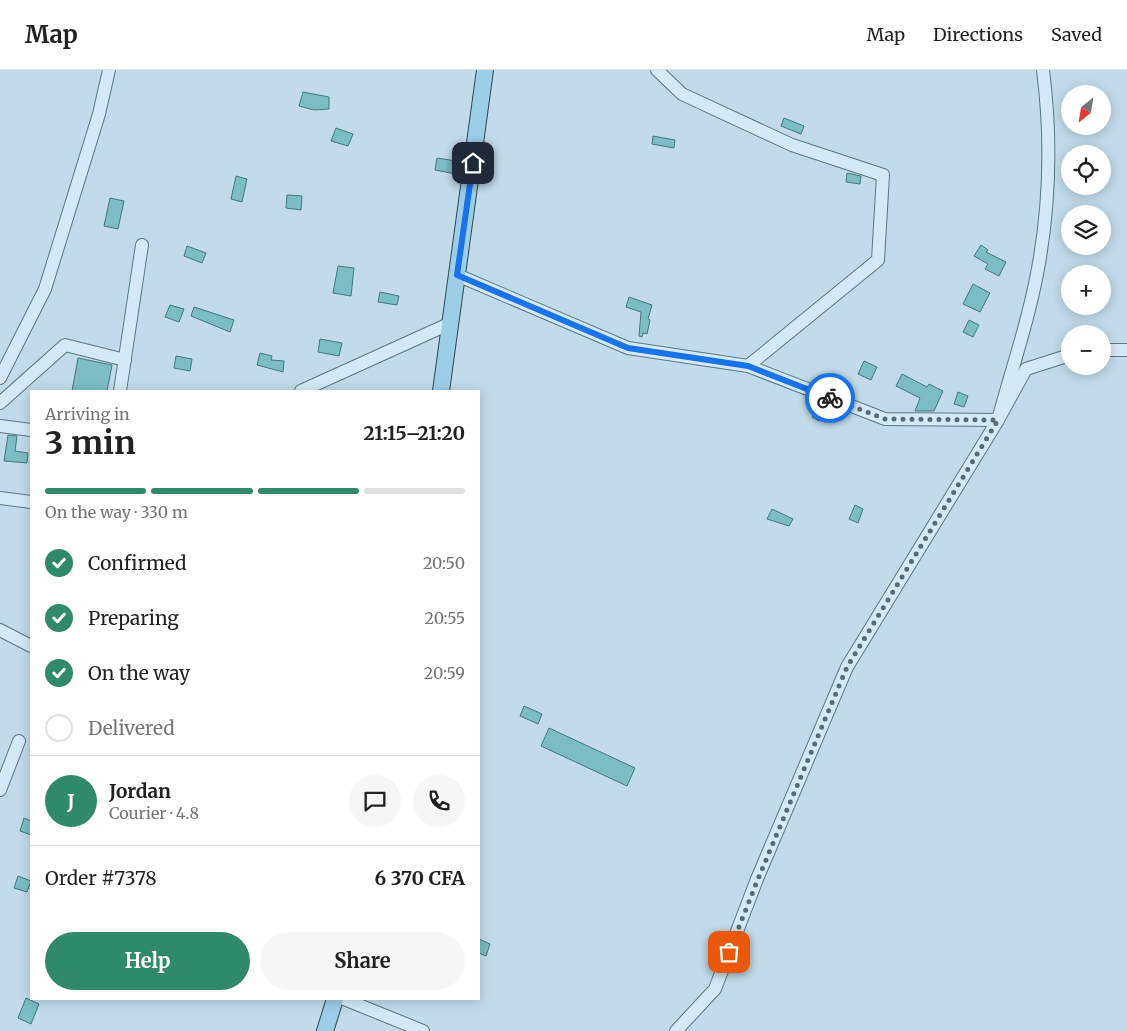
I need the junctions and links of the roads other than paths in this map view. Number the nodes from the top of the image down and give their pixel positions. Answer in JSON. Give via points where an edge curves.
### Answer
{"nodes":[{"id":1,"x":109,"y":70,"type":"edge"},
{"id":2,"x":486,"y":70,"type":"edge"},
{"id":3,"x":657,"y":70,"type":"edge"},
{"id":4,"x":1044,"y":70,"type":"edge"},
{"id":5,"x":142,"y":245,"type":"dead end"},
{"id":6,"x":457,"y":275,"type":"junction"},
{"id":7,"x":450,"y":322,"type":"junction"},
{"id":8,"x":1111,"y":350,"type":"edge"},
{"id":9,"x":1127,"y":350,"type":"edge"},
{"id":10,"x":1061,"y":358,"type":"edge"},
{"id":11,"x":125,"y":360,"type":"junction"},
{"id":12,"x":748,"y":366,"type":"junction"},
{"id":13,"x":0,"y":378,"type":"edge"},
{"id":14,"x":120,"y":390,"type":"edge"},
{"id":15,"x":302,"y":390,"type":"edge"},
{"id":16,"x":441,"y":390,"type":"edge"},
{"id":17,"x":0,"y":403,"type":"edge"},
{"id":18,"x":998,"y":420,"type":"junction"},
{"id":19,"x":0,"y":426,"type":"edge"},
{"id":20,"x":30,"y":430,"type":"edge"},
{"id":21,"x":0,"y":498,"type":"edge"},
{"id":22,"x":30,"y":502,"type":"edge"},
{"id":23,"x":0,"y":630,"type":"edge"},
{"id":24,"x":30,"y":645,"type":"edge"},
{"id":25,"x":19,"y":741,"type":"dead end"},
{"id":26,"x":0,"y":790,"type":"edge"},
{"id":27,"x":334,"y":1000,"type":"edge"},
{"id":28,"x":346,"y":1000,"type":"edge"},
{"id":29,"x":409,"y":1028,"type":"edge"},
{"id":30,"x":325,"y":1031,"type":"edge"},
{"id":31,"x":423,"y":1031,"type":"edge"},
{"id":32,"x":676,"y":1031,"type":"edge"}],
"edges":[{"from":1,"to":13,"type":"street","via":[[99,114],[45,289]]},
{"from":2,"to":6,"type":"main road"},
{"from":3,"to":12,"type":"street","via":[[682,94],[792,144],[884,175],[878,260]]},
{"from":4,"to":18,"type":"street","via":[[1049,118],[1039,263]]},
{"from":5,"to":11,"type":"street"},
{"from":6,"to":7,"type":"main road"},
{"from":6,"to":12,"type":"street","via":[[628,348]]},
{"from":7,"to":15,"type":"street"},
{"from":7,"to":16,"type":"main road"},
{"from":8,"to":9,"type":"street"},
{"from":10,"to":18,"type":"street","via":[[1026,369]]},
{"from":11,"to":14,"type":"street"},
{"from":11,"to":17,"type":"street","via":[[65,345]]},
{"from":12,"to":18,"type":"street","via":[[885,419]]},
{"from":18,"to":32,"type":"street","via":[[847,667],[761,870],[715,989]]},
{"from":19,"to":20,"type":"street"},
{"from":21,"to":22,"type":"street"},
{"from":23,"to":24,"type":"street"},
{"from":25,"to":26,"type":"street"},
{"from":27,"to":30,"type":"main road"},
{"from":28,"to":29,"type":"street"},
{"from":29,"to":31,"type":"street"}]}
